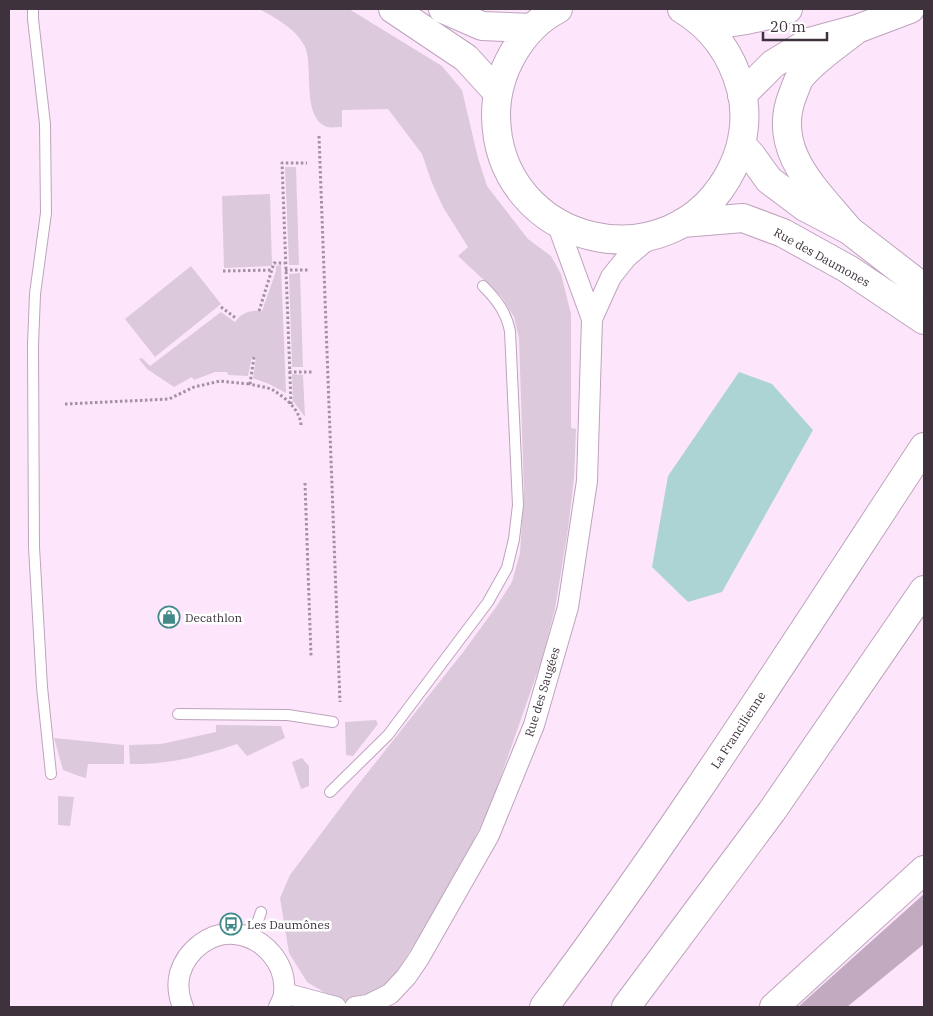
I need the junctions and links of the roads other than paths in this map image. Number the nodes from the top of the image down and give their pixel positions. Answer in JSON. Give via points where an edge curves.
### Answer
{"nodes":[{"id":1,"x":33,"y":9,"type":"edge"},
{"id":2,"x":392,"y":9,"type":"edge"},
{"id":3,"x":443,"y":9,"type":"edge"},
{"id":4,"x":558,"y":9,"type":"edge"},
{"id":5,"x":788,"y":9,"type":"edge"},
{"id":6,"x":910,"y":9,"type":"edge"},
{"id":7,"x":693,"y":17,"type":"edge"},
{"id":8,"x":532,"y":28,"type":"junction"},
{"id":9,"x":857,"y":29,"type":"junction"},
{"id":10,"x":498,"y":93,"type":"junction"},
{"id":11,"x":742,"y":95,"type":"junction"},
{"id":12,"x":741,"y":144,"type":"junction"},
{"id":13,"x":557,"y":223,"type":"junction"},
{"id":14,"x":682,"y":223,"type":"junction"},
{"id":15,"x":849,"y":230,"type":"junction"},
{"id":16,"x":653,"y":236,"type":"junction"},
{"id":17,"x":483,"y":286,"type":"dead end"},
{"id":18,"x":924,"y":288,"type":"edge"},
{"id":19,"x":592,"y":318,"type":"junction"},
{"id":20,"x":924,"y":320,"type":"edge"},
{"id":21,"x":924,"y":447,"type":"edge"},
{"id":22,"x":924,"y":590,"type":"edge"},
{"id":23,"x":178,"y":714,"type":"dead end"},
{"id":24,"x":333,"y":722,"type":"dead end"},
{"id":25,"x":51,"y":774,"type":"dead end"},
{"id":26,"x":330,"y":792,"type":"dead end"},
{"id":27,"x":924,"y":870,"type":"edge"},
{"id":28,"x":261,"y":912,"type":"dead end"},
{"id":29,"x":252,"y":938,"type":"junction"},
{"id":30,"x":282,"y":1000,"type":"edge"},
{"id":31,"x":178,"y":1003,"type":"edge"},
{"id":32,"x":336,"y":1007,"type":"edge"},
{"id":33,"x":355,"y":1007,"type":"edge"},
{"id":34,"x":544,"y":1007,"type":"edge"},
{"id":35,"x":626,"y":1007,"type":"edge"},
{"id":36,"x":774,"y":1007,"type":"edge"}],
"edges":[{"from":1,"to":25,"type":"lane","via":[[45,124],[46,213],[35,294],[34,547]]},
{"from":2,"to":10,"type":"main road","via":[[466,58]]},
{"from":3,"to":8,"type":"main road","via":[[482,26]]},
{"from":4,"to":8,"type":"main road"},
{"from":5,"to":7,"type":"main road","via":[[721,24]]},
{"from":6,"to":9,"type":"main road"},
{"from":7,"to":11,"type":"main road","via":[[723,47],[731,60]]},
{"from":8,"to":10,"type":"main road","via":[[515,50]]},
{"from":9,"to":11,"type":"main road","via":[[809,42],[773,64]]},
{"from":9,"to":15,"type":"main road","via":[[819,59],[799,80],[788,107],[786,127],[795,160]]},
{"from":10,"to":13,"type":"main road","via":[[497,133],[511,175],[538,210]]},
{"from":11,"to":12,"type":"main road"},
{"from":12,"to":14,"type":"main road","via":[[727,179],[715,196]]},
{"from":12,"to":15,"type":"main road","via":[[770,180],[805,207]]},
{"from":13,"to":16,"type":"main road","via":[[595,238],[614,240]]},
{"from":13,"to":19,"type":"street","name":"Rue des Saugées"},
{"from":14,"to":16,"type":"main road"},
{"from":14,"to":20,"type":"main road","name":"Rue des Daumones","via":[[743,218],[783,233],[848,269]]},
{"from":15,"to":18,"type":"main road"},
{"from":16,"to":19,"type":"street","name":"Rue des Saugées","via":[[627,257],[612,277]]},
{"from":17,"to":26,"type":"lane","via":[[501,306],[510,331],[518,506],[507,568],[488,602],[388,735]]},
{"from":19,"to":33,"type":"street","name":"Rue des Saugées","via":[[587,481],[568,607],[534,725],[489,835],[419,958],[390,994],[368,1005]]},
{"from":21,"to":34,"type":"main road","name":"La Francilienne","via":[[706,777],[598,936]]},
{"from":22,"to":35,"type":"main road","via":[[772,811]]},
{"from":23,"to":24,"type":"lane","via":[[288,715]]},
{"from":27,"to":36,"type":"main road"},
{"from":28,"to":29,"type":"lane"},
{"from":29,"to":30,"type":"street","via":[[273,953],[282,969]]},
{"from":29,"to":31,"type":"street","via":[[217,935],[201,944],[187,958],[180,975]]},
{"from":30,"to":32,"type":"street"}]}
